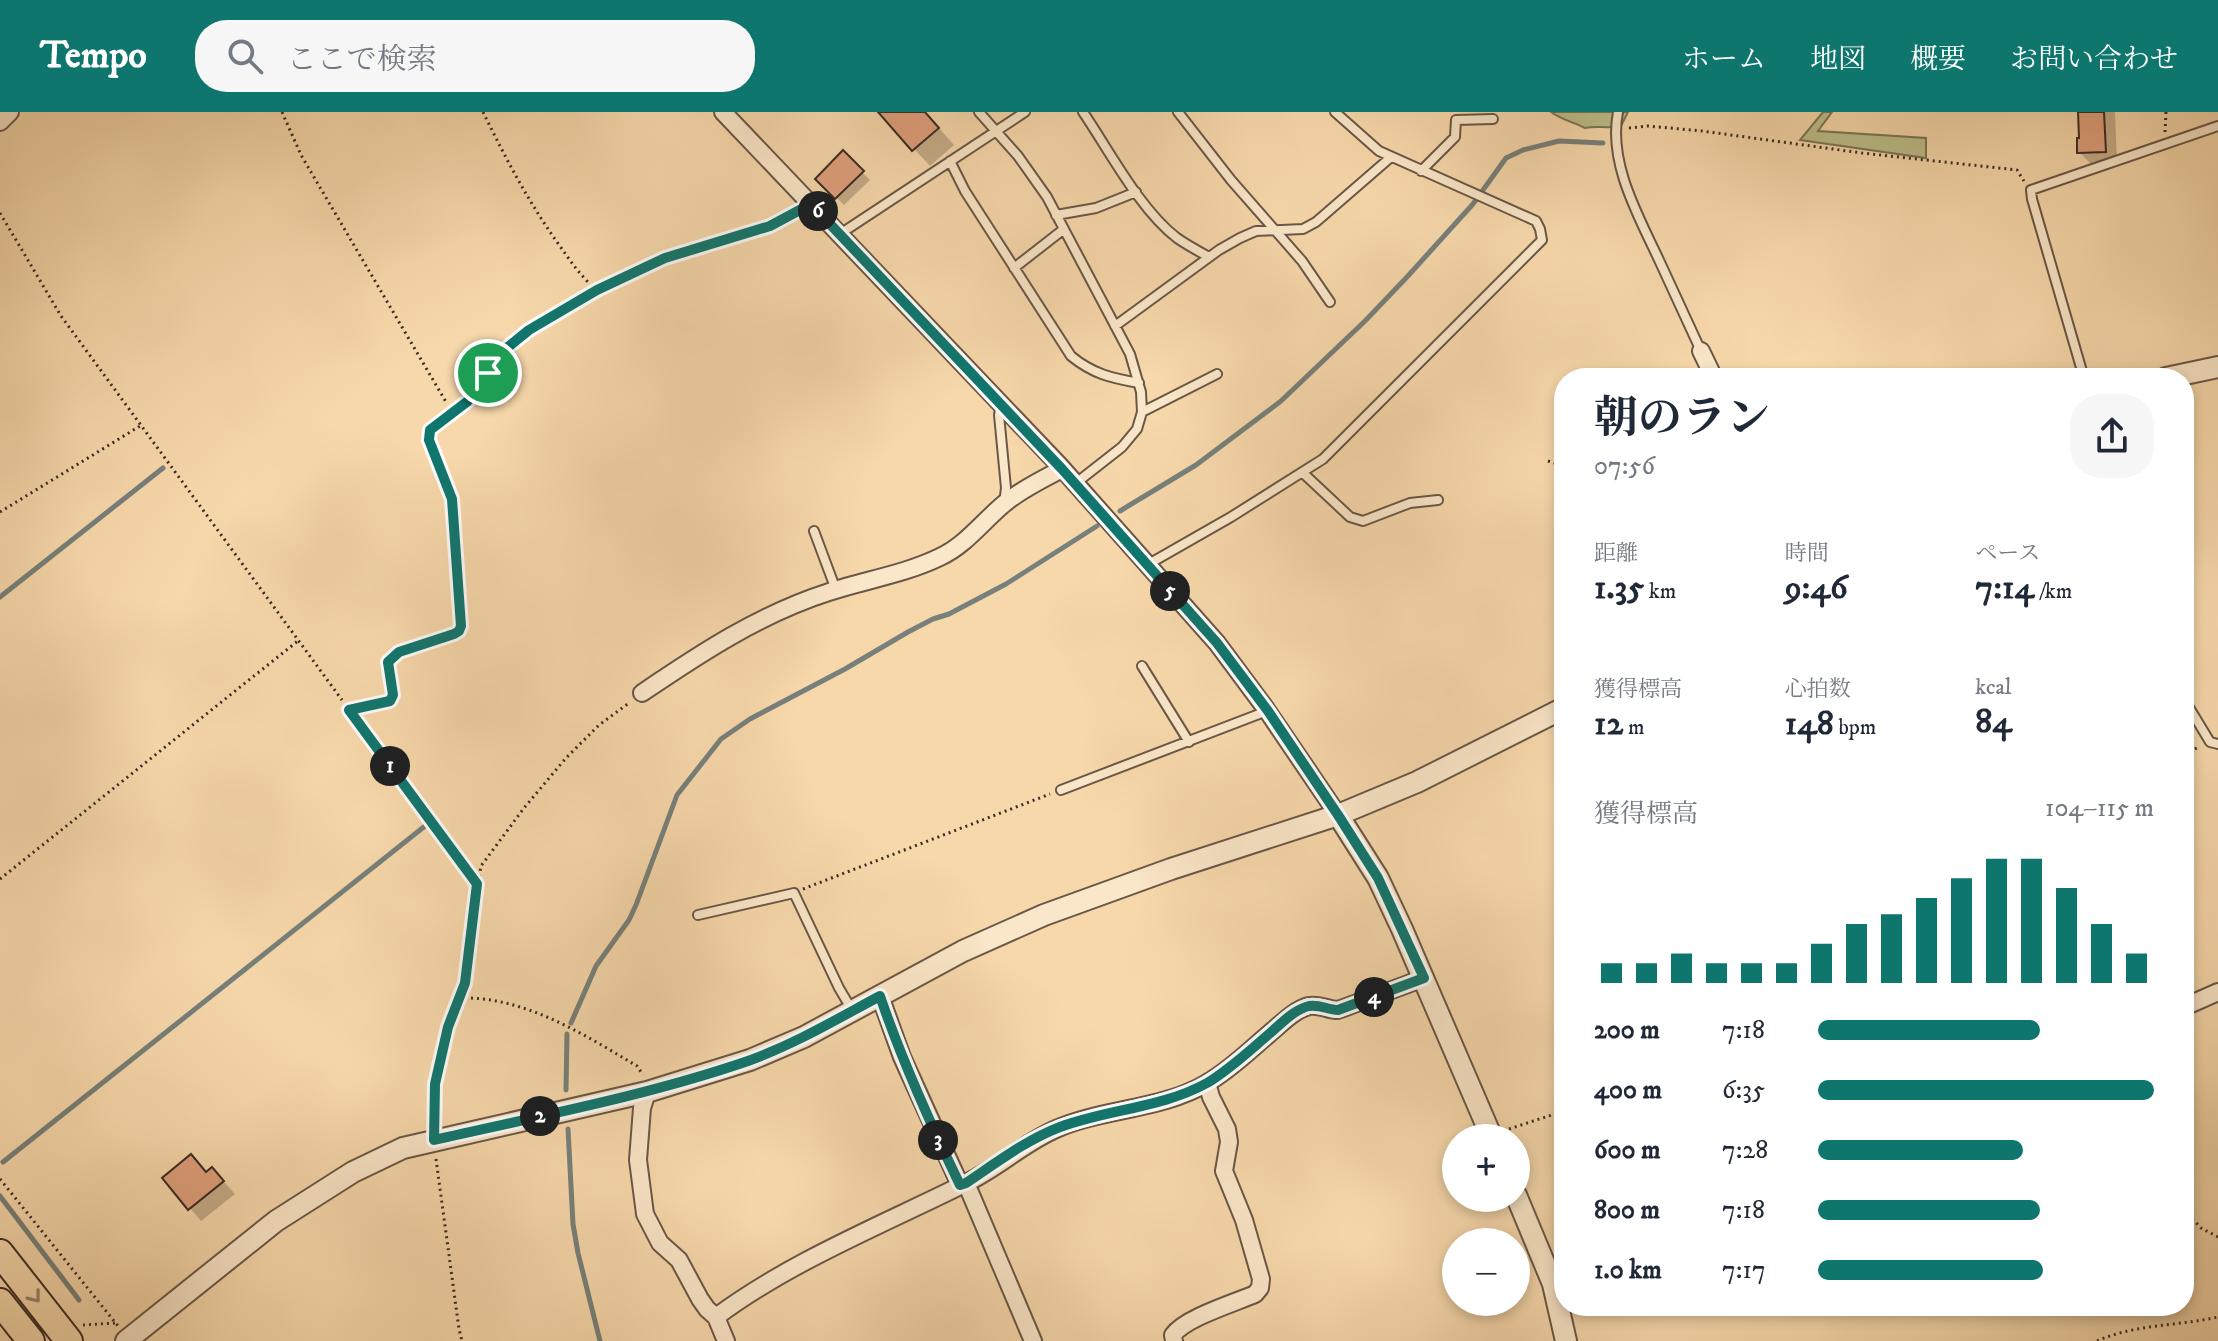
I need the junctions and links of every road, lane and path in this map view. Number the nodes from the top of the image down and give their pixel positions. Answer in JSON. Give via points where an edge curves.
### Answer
{"nodes":[{"id":1,"x":10,"y":112,"type":"edge"},
{"id":2,"x":282,"y":112,"type":"edge"},
{"id":3,"x":483,"y":112,"type":"edge"},
{"id":4,"x":723,"y":112,"type":"edge"},
{"id":5,"x":979,"y":112,"type":"edge"},
{"id":6,"x":1025,"y":112,"type":"edge"},
{"id":7,"x":1083,"y":112,"type":"edge"},
{"id":8,"x":1178,"y":112,"type":"edge"},
{"id":9,"x":1335,"y":112,"type":"edge"},
{"id":10,"x":1618,"y":112,"type":"edge"},
{"id":11,"x":2166,"y":112,"type":"edge"},
{"id":12,"x":1493,"y":119,"type":"dead end"},
{"id":13,"x":0,"y":122,"type":"edge"},
{"id":14,"x":2218,"y":126,"type":"edge"},
{"id":15,"x":1615,"y":129,"type":"junction"},
{"id":16,"x":997,"y":130,"type":"junction"},
{"id":17,"x":2168,"y":144,"type":"junction"},
{"id":18,"x":1391,"y":157,"type":"junction"},
{"id":19,"x":950,"y":161,"type":"junction"},
{"id":20,"x":1421,"y":171,"type":"junction"},
{"id":21,"x":2031,"y":190,"type":"junction"},
{"id":22,"x":1136,"y":192,"type":"junction"},
{"id":23,"x":811,"y":204,"type":"junction"},
{"id":24,"x":0,"y":213,"type":"edge"},
{"id":25,"x":1056,"y":215,"type":"junction"},
{"id":26,"x":1064,"y":229,"type":"junction"},
{"id":27,"x":1276,"y":230,"type":"junction"},
{"id":28,"x":840,"y":234,"type":"junction"},
{"id":29,"x":1209,"y":257,"type":"junction"},
{"id":30,"x":1014,"y":268,"type":"junction"},
{"id":31,"x":597,"y":290,"type":"junction"},
{"id":32,"x":1330,"y":302,"type":"dead end"},
{"id":33,"x":1115,"y":326,"type":"junction"},
{"id":34,"x":1701,"y":351,"type":"joint"},
{"id":35,"x":2218,"y":367,"type":"edge"},
{"id":36,"x":1709,"y":368,"type":"edge"},
{"id":37,"x":2081,"y":368,"type":"edge"},
{"id":38,"x":2194,"y":372,"type":"edge"},
{"id":39,"x":1217,"y":374,"type":"dead end"},
{"id":40,"x":1139,"y":383,"type":"junction"},
{"id":41,"x":1002,"y":405,"type":"junction"},
{"id":42,"x":452,"y":412,"type":"junction"},
{"id":43,"x":1142,"y":412,"type":"junction"},
{"id":44,"x":140,"y":426,"type":"junction"},
{"id":45,"x":1548,"y":461,"type":"dead end"},
{"id":46,"x":1554,"y":463,"type":"edge"},
{"id":47,"x":1062,"y":469,"type":"junction"},
{"id":48,"x":1303,"y":473,"type":"junction"},
{"id":49,"x":1075,"y":483,"type":"junction"},
{"id":50,"x":1438,"y":500,"type":"dead end"},
{"id":51,"x":1004,"y":503,"type":"junction"},
{"id":52,"x":0,"y":512,"type":"edge"},
{"id":53,"x":814,"y":531,"type":"dead end"},
{"id":54,"x":1147,"y":565,"type":"junction"},
{"id":55,"x":836,"y":590,"type":"junction"},
{"id":56,"x":299,"y":640,"type":"junction"},
{"id":57,"x":1142,"y":666,"type":"dead end"},
{"id":58,"x":642,"y":693,"type":"joint"},
{"id":59,"x":349,"y":710,"type":"junction"},
{"id":60,"x":1268,"y":711,"type":"junction"},
{"id":61,"x":1554,"y":713,"type":"edge"},
{"id":62,"x":2194,"y":716,"type":"edge"},
{"id":63,"x":1189,"y":742,"type":"junction"},
{"id":64,"x":2218,"y":744,"type":"edge"},
{"id":65,"x":1061,"y":790,"type":"joint"},
{"id":66,"x":1338,"y":815,"type":"junction"},
{"id":67,"x":0,"y":879,"type":"edge"},
{"id":68,"x":477,"y":884,"type":"junction"},
{"id":69,"x":794,"y":893,"type":"junction"},
{"id":70,"x":698,"y":915,"type":"dead end"},
{"id":71,"x":1424,"y":978,"type":"junction"},
{"id":72,"x":2218,"y":992,"type":"edge"},
{"id":73,"x":880,"y":996,"type":"junction"},
{"id":74,"x":459,"y":998,"type":"junction"},
{"id":75,"x":2194,"y":1003,"type":"edge"},
{"id":76,"x":852,"y":1011,"type":"junction"},
{"id":77,"x":1207,"y":1083,"type":"junction"},
{"id":78,"x":647,"y":1092,"type":"junction"},
{"id":79,"x":1554,"y":1115,"type":"edge"},
{"id":80,"x":1486,"y":1124,"type":"edge"},
{"id":81,"x":1528,"y":1124,"type":"edge"},
{"id":82,"x":434,"y":1140,"type":"junction"},
{"id":83,"x":0,"y":1179,"type":"edge"},
{"id":84,"x":963,"y":1184,"type":"junction"},
{"id":85,"x":1524,"y":1212,"type":"edge"},
{"id":86,"x":2194,"y":1221,"type":"edge"},
{"id":87,"x":2218,"y":1237,"type":"edge"},
{"id":88,"x":0,"y":1253,"type":"edge"},
{"id":89,"x":1554,"y":1274,"type":"edge"},
{"id":90,"x":0,"y":1302,"type":"edge"},
{"id":91,"x":1563,"y":1316,"type":"edge"},
{"id":92,"x":716,"y":1317,"type":"junction"},
{"id":93,"x":2218,"y":1317,"type":"edge"},
{"id":94,"x":127,"y":1340,"type":"edge"},
{"id":95,"x":31,"y":1341,"type":"edge"},
{"id":96,"x":69,"y":1341,"type":"edge"},
{"id":97,"x":462,"y":1341,"type":"edge"},
{"id":98,"x":726,"y":1341,"type":"edge"},
{"id":99,"x":1033,"y":1341,"type":"edge"},
{"id":100,"x":1174,"y":1341,"type":"edge"},
{"id":101,"x":1566,"y":1341,"type":"edge"},
{"id":102,"x":2097,"y":1341,"type":"edge"}],
"edges":[{"from":1,"to":13,"type":"street"},
{"from":2,"to":42,"type":"path","via":[[301,155]]},
{"from":3,"to":31,"type":"path","via":[[548,229]]},
{"from":4,"to":23,"type":"street"},
{"from":5,"to":16,"type":"lane"},
{"from":6,"to":16,"type":"lane"},
{"from":7,"to":22,"type":"lane"},
{"from":8,"to":27,"type":"lane"},
{"from":9,"to":18,"type":"lane"},
{"from":10,"to":15,"type":"lane"},
{"from":11,"to":17,"type":"path"},
{"from":12,"to":20,"type":"lane","via":[[1456,120],[1455,137]]},
{"from":14,"to":17,"type":"lane"},
{"from":15,"to":21,"type":"path","via":[[1702,131],[2017,170]]},
{"from":15,"to":34,"type":"lane","via":[[1631,198]]},
{"from":16,"to":19,"type":"lane"},
{"from":16,"to":25,"type":"lane"},
{"from":17,"to":21,"type":"lane"},
{"from":18,"to":20,"type":"lane"},
{"from":18,"to":27,"type":"lane","via":[[1316,222],[1303,229]]},
{"from":19,"to":28,"type":"lane"},
{"from":19,"to":30,"type":"lane"},
{"from":20,"to":48,"type":"lane","via":[[1536,221],[1542,240]]},
{"from":21,"to":37,"type":"lane"},
{"from":22,"to":25,"type":"lane","via":[[1096,208]]},
{"from":22,"to":29,"type":"lane","via":[[1177,238]]},
{"from":23,"to":28,"type":"street"},
{"from":23,"to":31,"type":"lane","via":[[770,226],[665,258]]},
{"from":24,"to":44,"type":"path","via":[[61,316]]},
{"from":25,"to":26,"type":"lane"},
{"from":26,"to":30,"type":"lane"},
{"from":26,"to":33,"type":"lane"},
{"from":27,"to":29,"type":"lane","via":[[1256,231]]},
{"from":27,"to":32,"type":"lane"},
{"from":28,"to":41,"type":"street"},
{"from":29,"to":33,"type":"lane"},
{"from":30,"to":40,"type":"lane","via":[[1071,356],[1087,369]]},
{"from":31,"to":42,"type":"lane","via":[[513,342],[475,393]]},
{"from":33,"to":40,"type":"lane"},
{"from":34,"to":36,"type":"street"},
{"from":35,"to":38,"type":"street"},
{"from":39,"to":43,"type":"lane"},
{"from":40,"to":43,"type":"lane"},
{"from":41,"to":47,"type":"street"},
{"from":41,"to":51,"type":"lane"},
{"from":42,"to":59,"type":"lane","via":[[428,436],[452,499],[461,626],[454,634],[391,658],[390,701]]},
{"from":43,"to":49,"type":"lane","via":[[1137,429],[1122,447]]},
{"from":44,"to":52,"type":"path"},
{"from":44,"to":56,"type":"path"},
{"from":45,"to":46,"type":"path"},
{"from":47,"to":49,"type":"street"},
{"from":47,"to":51,"type":"street"},
{"from":48,"to":50,"type":"lane","via":[[1350,517],[1363,521],[1410,503]]},
{"from":48,"to":54,"type":"lane"},
{"from":49,"to":54,"type":"street"},
{"from":51,"to":55,"type":"street","via":[[942,556]]},
{"from":53,"to":55,"type":"lane"},
{"from":54,"to":60,"type":"street","via":[[1217,643]]},
{"from":55,"to":58,"type":"street","via":[[715,644]]},
{"from":56,"to":59,"type":"path"},
{"from":56,"to":67,"type":"path"},
{"from":57,"to":63,"type":"lane"},
{"from":58,"to":68,"type":"path","via":[[566,758],[490,851]]},
{"from":59,"to":68,"type":"path"},
{"from":60,"to":63,"type":"lane"},
{"from":60,"to":66,"type":"street"},
{"from":61,"to":66,"type":"street"},
{"from":62,"to":64,"type":"lane","via":[[2210,742]]},
{"from":63,"to":65,"type":"lane"},
{"from":65,"to":69,"type":"path"},
{"from":66,"to":71,"type":"street","via":[[1378,878]]},
{"from":66,"to":73,"type":"street","via":[[1044,915]]},
{"from":68,"to":74,"type":"path"},
{"from":69,"to":70,"type":"lane"},
{"from":69,"to":76,"type":"lane"},
{"from":71,"to":77,"type":"street","via":[[1338,1010],[1306,1007]]},
{"from":71,"to":80,"type":"street"},
{"from":72,"to":75,"type":"street"},
{"from":73,"to":76,"type":"street"},
{"from":73,"to":84,"type":"street","via":[[925,1113]]},
{"from":74,"to":78,"type":"path","via":[[494,999],[567,1026],[637,1066]]},
{"from":74,"to":82,"type":"path","via":[[435,1084]]},
{"from":76,"to":78,"type":"street","via":[[750,1060]]},
{"from":77,"to":84,"type":"street","via":[[1058,1128]]},
{"from":77,"to":100,"type":"street","via":[[1227,1129],[1224,1171],[1244,1220],[1260,1288],[1181,1327]]},
{"from":78,"to":82,"type":"street"},
{"from":78,"to":92,"type":"street","via":[[638,1160],[645,1214],[660,1243],[679,1260]]},
{"from":79,"to":81,"type":"path"},
{"from":82,"to":94,"type":"street","via":[[353,1172],[276,1221]]},
{"from":82,"to":97,"type":"path"},
{"from":83,"to":94,"type":"path"},
{"from":84,"to":92,"type":"street","via":[[779,1276]]},
{"from":84,"to":99,"type":"street"},
{"from":85,"to":89,"type":"street"},
{"from":86,"to":87,"type":"path"},
{"from":88,"to":96,"type":"highway","one_way":true},
{"from":90,"to":95,"type":"highway"},
{"from":91,"to":101,"type":"street"},
{"from":92,"to":98,"type":"street"},
{"from":93,"to":102,"type":"path","via":[[2141,1328]]}]}
